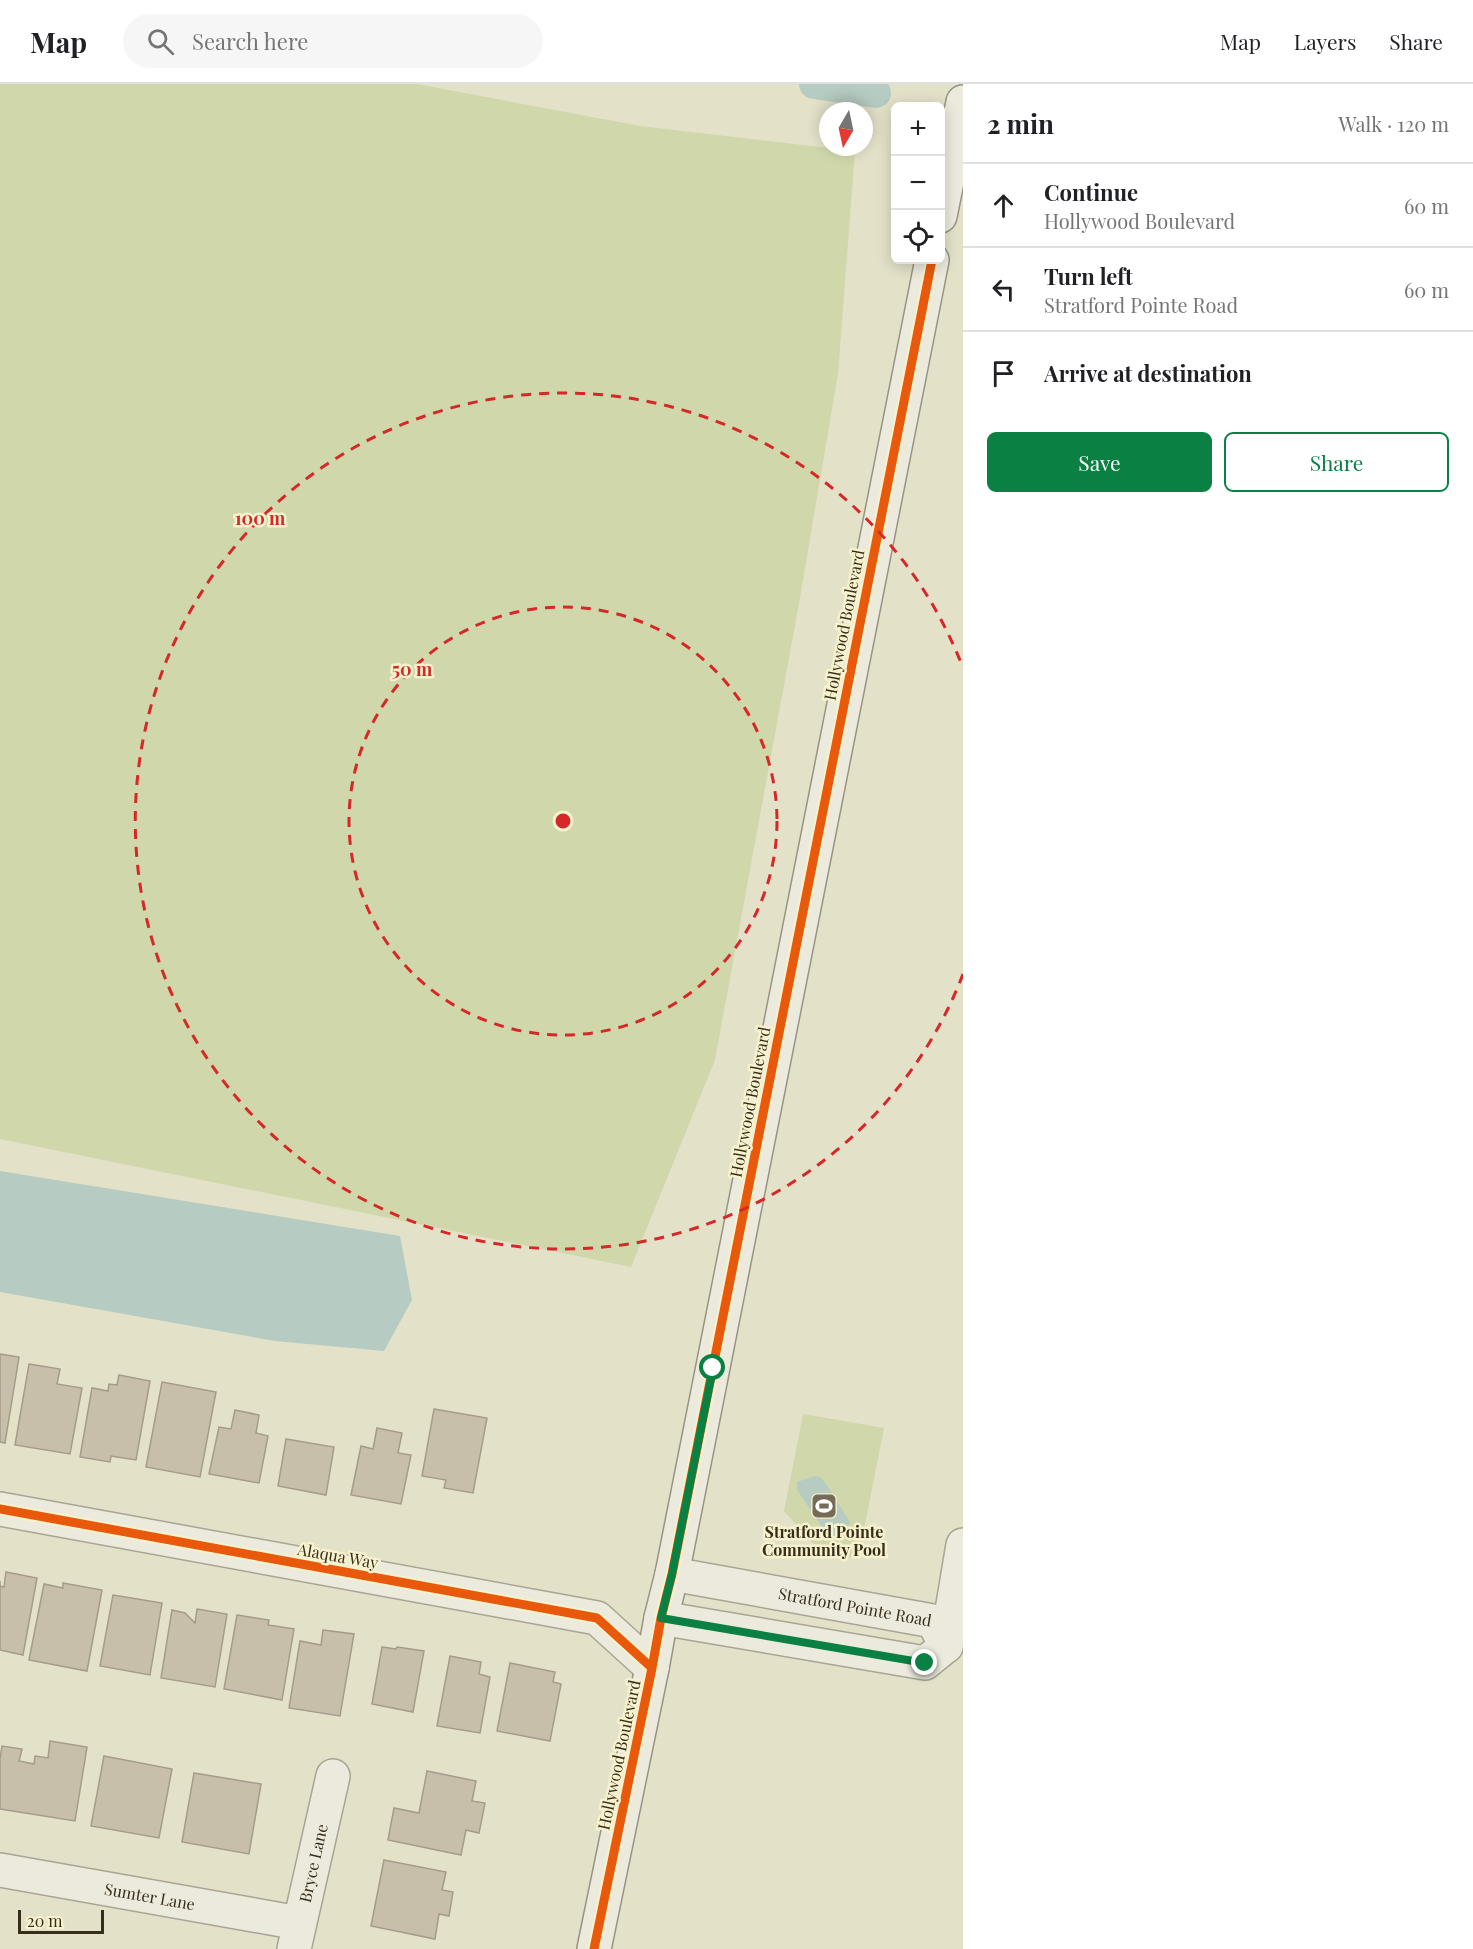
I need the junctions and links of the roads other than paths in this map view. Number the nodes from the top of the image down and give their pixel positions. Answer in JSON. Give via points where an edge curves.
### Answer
{"nodes":[{"id":1,"x":963,"y":102,"type":"edge"},
{"id":2,"x":941,"y":210,"type":"edge"},
{"id":3,"x":931,"y":264,"type":"edge"},
{"id":4,"x":0,"y":1509,"type":"edge"},
{"id":5,"x":963,"y":1545,"type":"edge"},
{"id":6,"x":672,"y":1574,"type":"junction"},
{"id":7,"x":661,"y":1618,"type":"junction"},
{"id":8,"x":954,"y":1647,"type":"edge"},
{"id":9,"x":652,"y":1668,"type":"junction"},
{"id":10,"x":333,"y":1776,"type":"dead end"},
{"id":11,"x":0,"y":1870,"type":"edge"},
{"id":12,"x":297,"y":1936,"type":"edge"},
{"id":13,"x":594,"y":1949,"type":"edge"}],
"edges":[{"from":1,"to":2,"type":"street"},
{"from":3,"to":6,"type":"street","name":"Hollywood Boulevard"},
{"from":4,"to":9,"type":"street","name":"Alaqua Way","via":[[597,1618]]},
{"from":5,"to":8,"type":"street"},
{"from":6,"to":7,"type":"street","name":"Hollywood Boulevard"},
{"from":6,"to":8,"type":"street","name":"Stratford Pointe Road","via":[[933,1621]]},
{"from":7,"to":8,"type":"street","name":"Stratford Pointe Road","via":[[925,1663]]},
{"from":7,"to":9,"type":"street","name":"Hollywood Boulevard"},
{"from":9,"to":13,"type":"street","name":"Hollywood Boulevard"},
{"from":10,"to":12,"type":"street","name":"Bryce Lane"},
{"from":11,"to":12,"type":"street","name":"Sumter Lane"}]}
